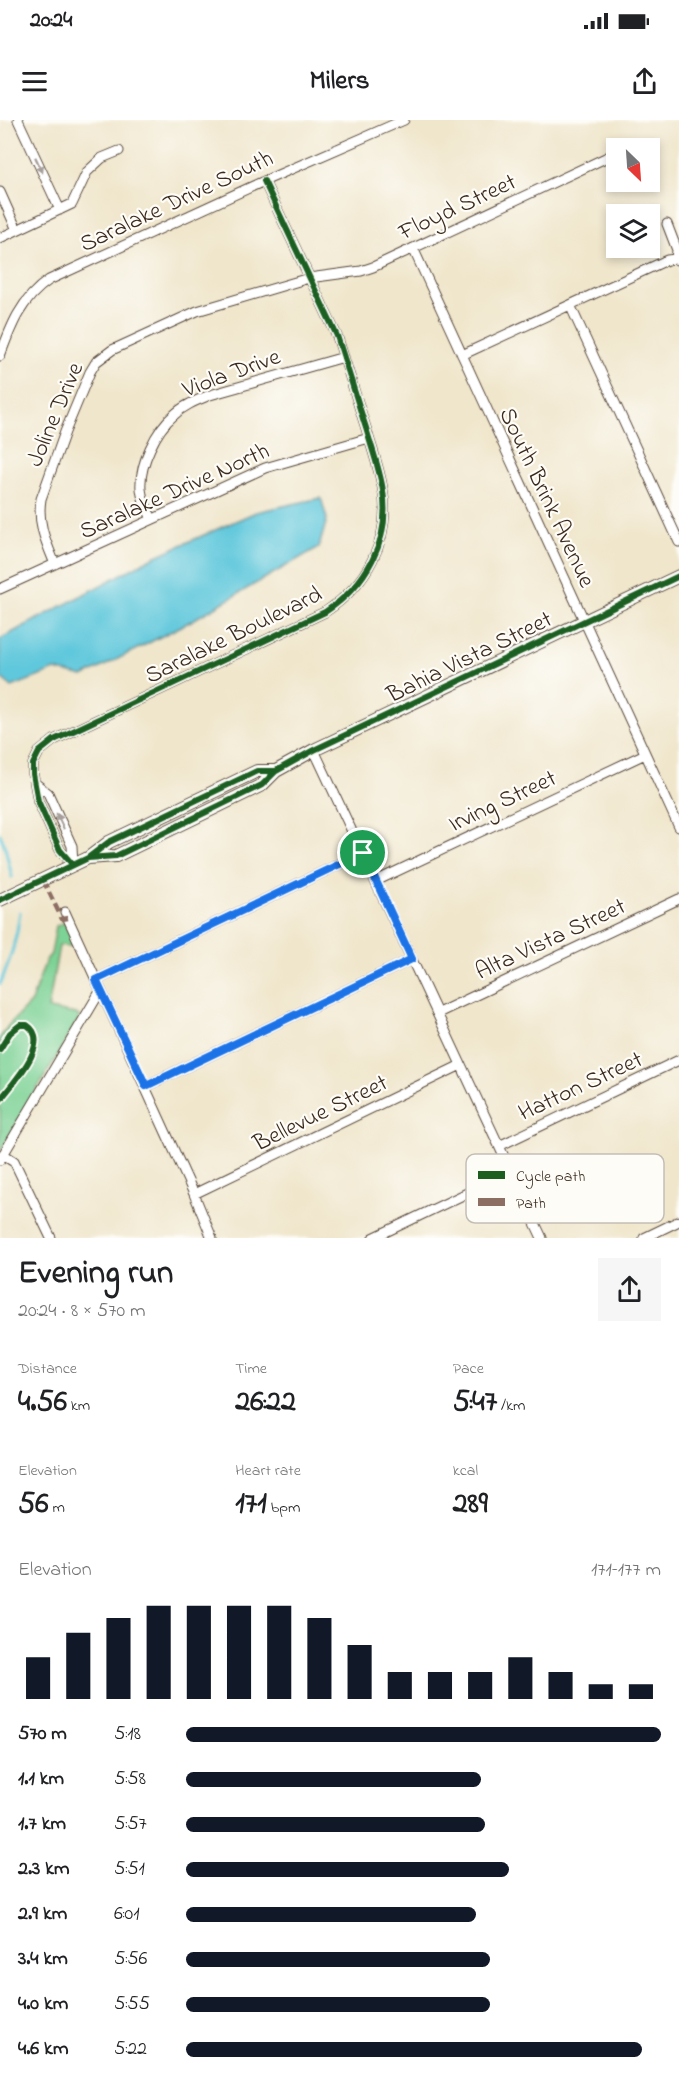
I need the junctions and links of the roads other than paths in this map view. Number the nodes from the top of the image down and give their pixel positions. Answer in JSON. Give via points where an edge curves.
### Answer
{"nodes":[{"id":1,"x":18,"y":120,"type":"edge"},
{"id":2,"x":404,"y":120,"type":"edge"},
{"id":3,"x":119,"y":151,"type":"dead end"},
{"id":4,"x":606,"y":158,"type":"edge"},
{"id":5,"x":264,"y":181,"type":"junction"},
{"id":6,"x":0,"y":192,"type":"edge"},
{"id":7,"x":60,"y":210,"type":"junction"},
{"id":8,"x":666,"y":224,"type":"dead end"},
{"id":9,"x":17,"y":230,"type":"junction"},
{"id":10,"x":0,"y":238,"type":"edge"},
{"id":11,"x":413,"y":248,"type":"junction"},
{"id":12,"x":677,"y":260,"type":"edge"},
{"id":13,"x":309,"y":278,"type":"junction"},
{"id":14,"x":570,"y":305,"type":"junction"},
{"id":15,"x":2,"y":345,"type":"edge"},
{"id":16,"x":462,"y":355,"type":"junction"},
{"id":17,"x":0,"y":357,"type":"edge"},
{"id":18,"x":344,"y":357,"type":"junction"},
{"id":19,"x":369,"y":438,"type":"junction"},
{"id":20,"x":152,"y":519,"type":"junction"},
{"id":21,"x":679,"y":543,"type":"edge"},
{"id":22,"x":55,"y":564,"type":"junction"},
{"id":23,"x":679,"y":576,"type":"edge"},
{"id":24,"x":0,"y":589,"type":"edge"},
{"id":25,"x":584,"y":621,"type":"junction"},
{"id":26,"x":314,"y":750,"type":"junction"},
{"id":27,"x":645,"y":754,"type":"junction"},
{"id":28,"x":679,"y":827,"type":"edge"},
{"id":29,"x":363,"y":853,"type":"junction"},
{"id":30,"x":73,"y":865,"type":"junction"},
{"id":31,"x":375,"y":881,"type":"junction"},
{"id":32,"x":679,"y":899,"type":"edge"},
{"id":33,"x":0,"y":900,"type":"edge"},
{"id":34,"x":65,"y":912,"type":"dead end"},
{"id":35,"x":412,"y":959,"type":"junction"},
{"id":36,"x":96,"y":980,"type":"junction"},
{"id":37,"x":101,"y":990,"type":"junction"},
{"id":38,"x":438,"y":1013,"type":"junction"},
{"id":39,"x":679,"y":1060,"type":"edge"},
{"id":40,"x":461,"y":1065,"type":"junction"},
{"id":41,"x":146,"y":1086,"type":"junction"},
{"id":42,"x":499,"y":1146,"type":"junction"},
{"id":43,"x":503,"y":1154,"type":"edge"},
{"id":44,"x":2,"y":1157,"type":"edge"},
{"id":45,"x":195,"y":1194,"type":"junction"},
{"id":46,"x":466,"y":1194,"type":"edge"},
{"id":47,"x":679,"y":1221,"type":"edge"},
{"id":48,"x":535,"y":1223,"type":"edge"},
{"id":49,"x":51,"y":1238,"type":"edge"},
{"id":50,"x":212,"y":1238,"type":"edge"},
{"id":51,"x":373,"y":1238,"type":"edge"},
{"id":52,"x":542,"y":1238,"type":"edge"},
{"id":53,"x":644,"y":1238,"type":"edge"}],
"edges":[{"from":1,"to":7,"type":"street","one_way":true},
{"from":2,"to":5,"type":"street","name":"Saralake Drive South"},
{"from":3,"to":7,"type":"street","via":[[92,166],[72,204]]},
{"from":4,"to":11,"type":"street","name":"Floyd Street"},
{"from":5,"to":13,"type":"street","name":"Saralake Boulevard"},
{"from":5,"to":15,"type":"street","name":"Saralake Drive South","via":[[49,280],[19,310]]},
{"from":6,"to":9,"type":"street"},
{"from":7,"to":9,"type":"street"},
{"from":8,"to":12,"type":"street"},
{"from":9,"to":10,"type":"street"},
{"from":11,"to":13,"type":"street","name":"Floyd Street","via":[[361,271]]},
{"from":11,"to":16,"type":"street","name":"South Brink Avenue"},
{"from":12,"to":14,"type":"street","via":[[667,260]]},
{"from":13,"to":18,"type":"street","name":"Saralake Boulevard"},
{"from":13,"to":22,"type":"street","name":"Joline Drive","via":[[182,316],[112,350],[96,362],[65,432],[39,509],[41,527]]},
{"from":14,"to":16,"type":"street"},
{"from":14,"to":21,"type":"street"},
{"from":15,"to":17,"type":"street","name":"Saralake Drive South"},
{"from":16,"to":25,"type":"street","name":"South Brink Avenue"},
{"from":18,"to":19,"type":"street","name":"Saralake Boulevard"},
{"from":18,"to":20,"type":"street","name":"Viola Drive","via":[[210,395],[174,414],[154,441],[141,479],[142,497]]},
{"from":19,"to":20,"type":"street","name":"Saralake Drive North","via":[[265,468]]},
{"from":19,"to":30,"type":"street","name":"Saralake Boulevard","via":[[384,493],[384,525],[370,566],[352,591],[325,612],[54,740],[39,752],[33,764],[38,801],[60,850]]},
{"from":20,"to":22,"type":"street","name":"Saralake Drive North"},
{"from":22,"to":24,"type":"street","name":"Saralake Drive North"},
{"from":23,"to":25,"type":"street","name":"Bahia Vista Street"},
{"from":25,"to":26,"type":"street","name":"Bahia Vista Street"},
{"from":25,"to":27,"type":"street","name":"South Brink Avenue"},
{"from":26,"to":29,"type":"street"},
{"from":26,"to":30,"type":"street","name":"Bahia Vista Street","via":[[276,771],[257,771],[109,842]]},
{"from":27,"to":28,"type":"street","name":"South Brink Avenue"},
{"from":27,"to":31,"type":"street","name":"Irving Street"},
{"from":29,"to":31,"type":"street"},
{"from":29,"to":36,"type":"street"},
{"from":30,"to":33,"type":"street","name":"Bahia Vista Street"},
{"from":31,"to":35,"type":"street"},
{"from":32,"to":38,"type":"street","name":"Alta Vista Street"},
{"from":34,"to":36,"type":"street"},
{"from":35,"to":38,"type":"street"},
{"from":35,"to":41,"type":"street"},
{"from":36,"to":37,"type":"street"},
{"from":37,"to":41,"type":"street"},
{"from":37,"to":44,"type":"street"},
{"from":38,"to":40,"type":"street"},
{"from":39,"to":42,"type":"street","name":"Hatton Street"},
{"from":40,"to":42,"type":"street"},
{"from":40,"to":45,"type":"street","name":"Bellevue Street"},
{"from":41,"to":45,"type":"street"},
{"from":42,"to":43,"type":"street"},
{"from":44,"to":49,"type":"street","via":[[14,1161]]},
{"from":45,"to":50,"type":"street"},
{"from":46,"to":51,"type":"street"},
{"from":47,"to":53,"type":"street"},
{"from":48,"to":52,"type":"street"}]}
